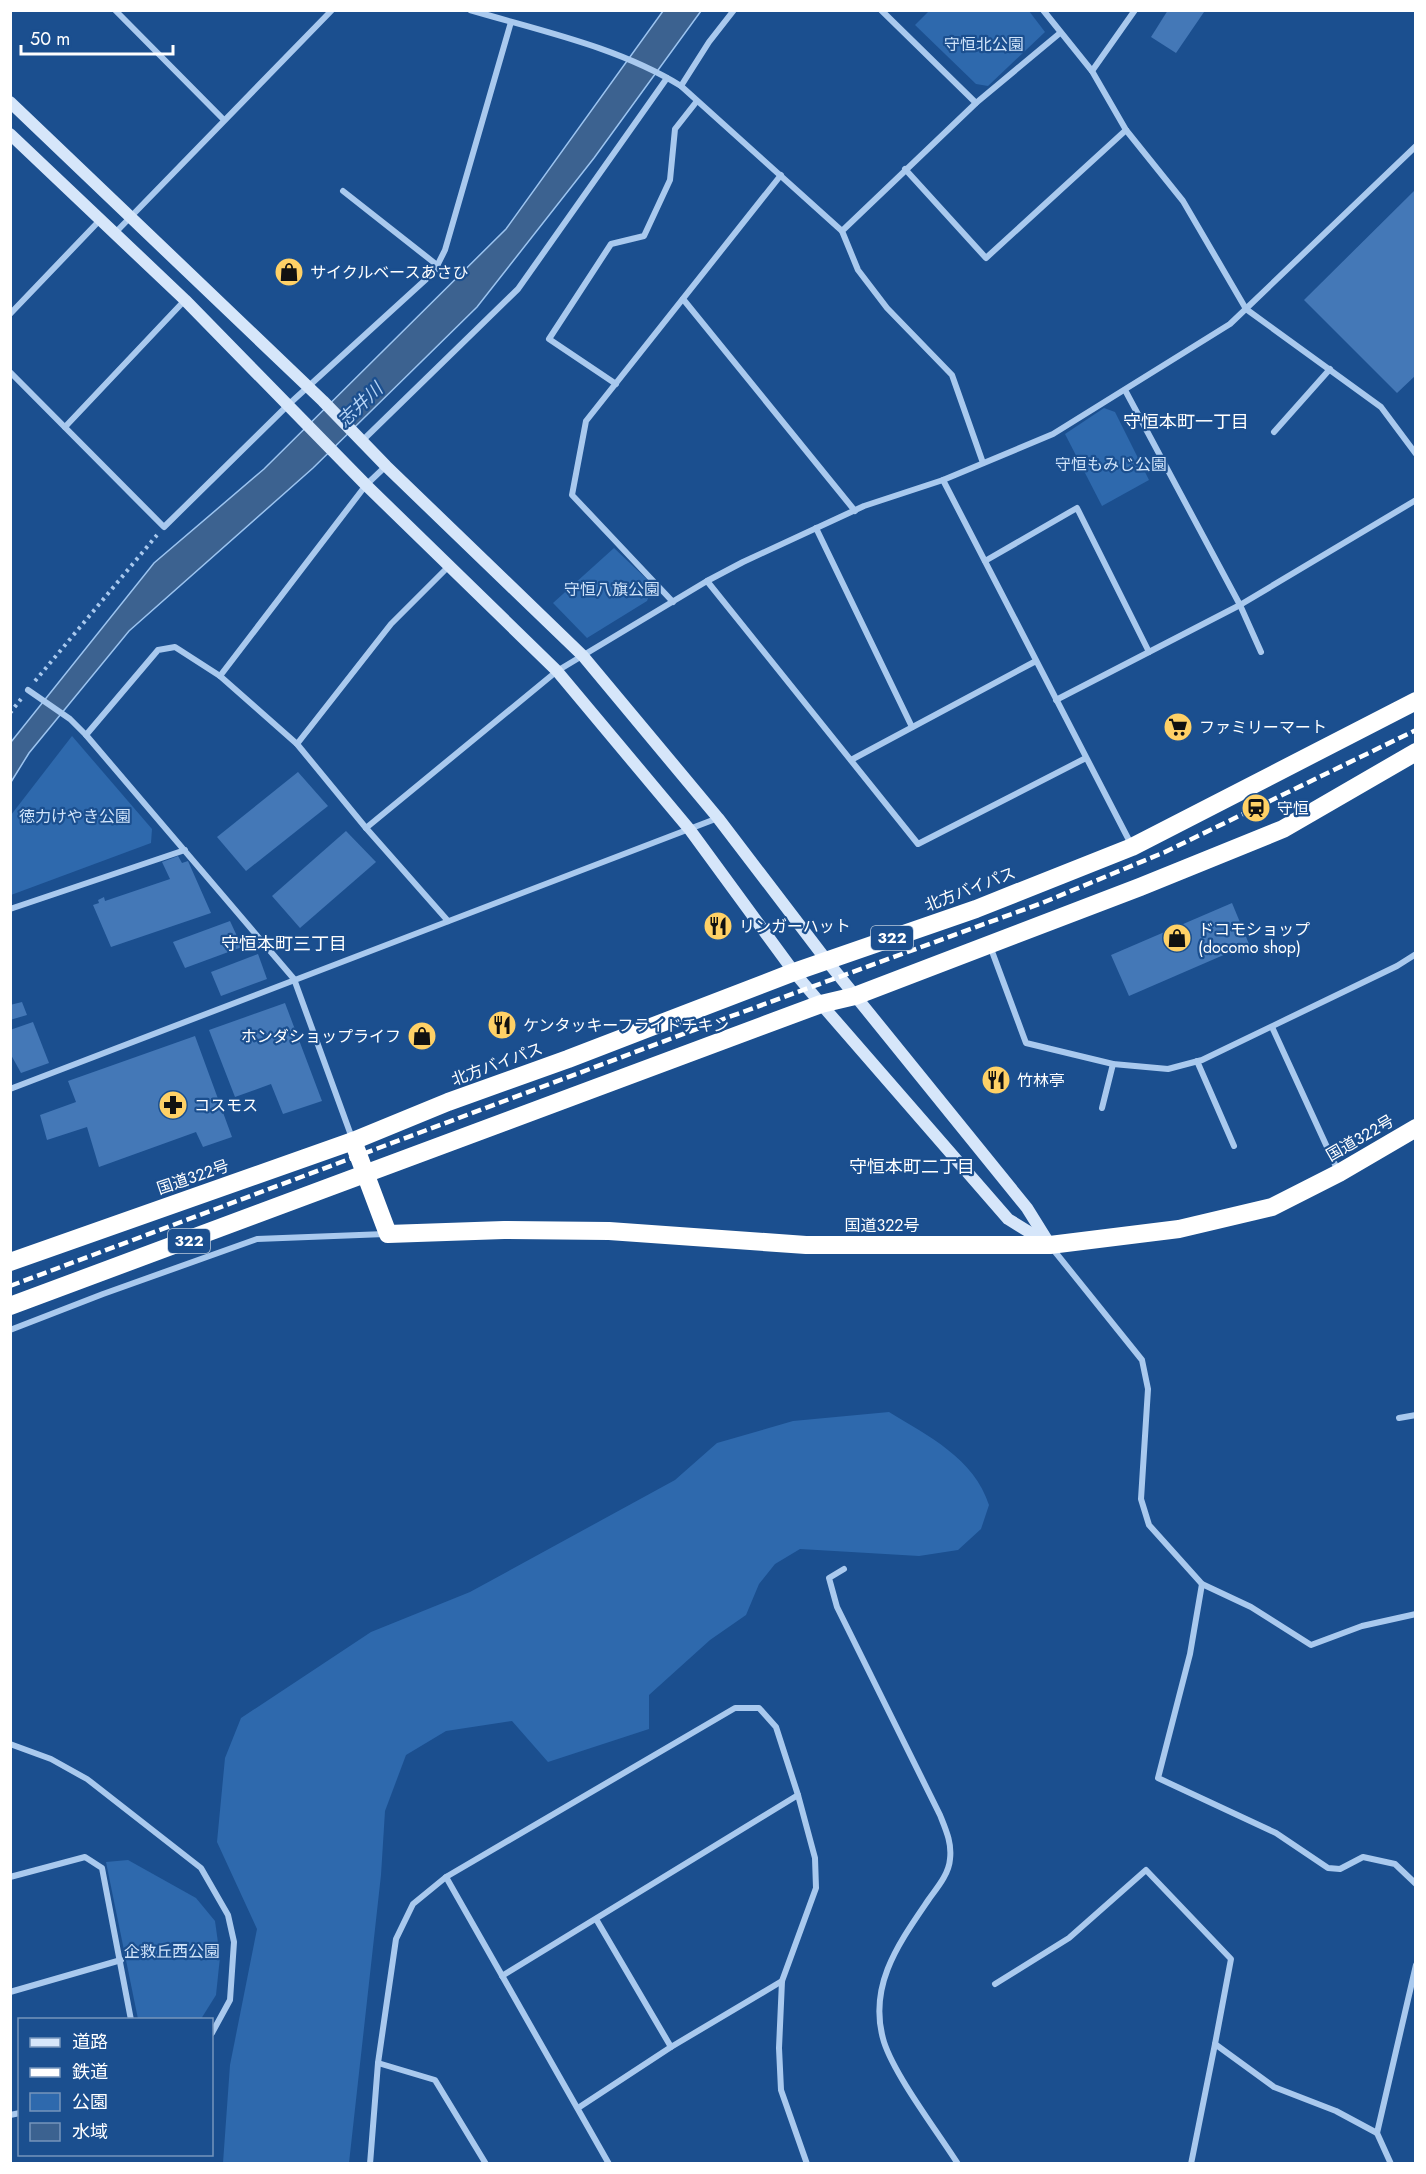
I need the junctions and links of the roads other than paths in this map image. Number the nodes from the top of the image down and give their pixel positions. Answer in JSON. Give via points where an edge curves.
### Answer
{"nodes":[{"id":1,"x":332,"y":10,"type":"edge"},
{"id":2,"x":470,"y":10,"type":"edge"},
{"id":3,"x":734,"y":10,"type":"edge"},
{"id":4,"x":881,"y":10,"type":"edge"},
{"id":5,"x":1043,"y":10,"type":"edge"},
{"id":6,"x":1135,"y":10,"type":"edge"},
{"id":7,"x":119,"y":12,"type":"edge"},
{"id":8,"x":511,"y":22,"type":"junction"},
{"id":9,"x":1060,"y":33,"type":"junction"},
{"id":10,"x":1092,"y":71,"type":"junction"},
{"id":11,"x":667,"y":78,"type":"junction"},
{"id":12,"x":681,"y":86,"type":"junction"},
{"id":13,"x":697,"y":101,"type":"junction"},
{"id":14,"x":10,"y":102,"type":"edge"},
{"id":15,"x":976,"y":103,"type":"junction"},
{"id":16,"x":224,"y":120,"type":"junction"},
{"id":17,"x":1126,"y":130,"type":"junction"},
{"id":18,"x":10,"y":134,"type":"edge"},
{"id":19,"x":1416,"y":146,"type":"edge"},
{"id":20,"x":905,"y":169,"type":"junction"},
{"id":21,"x":781,"y":175,"type":"junction"},
{"id":22,"x":343,"y":191,"type":"dead end"},
{"id":23,"x":130,"y":217,"type":"junction"},
{"id":24,"x":100,"y":219,"type":"junction"},
{"id":25,"x":842,"y":231,"type":"junction"},
{"id":26,"x":115,"y":233,"type":"junction"},
{"id":27,"x":437,"y":265,"type":"junction"},
{"id":28,"x":683,"y":299,"type":"junction"},
{"id":29,"x":185,"y":300,"type":"junction"},
{"id":30,"x":1246,"y":309,"type":"junction"},
{"id":31,"x":10,"y":314,"type":"edge"},
{"id":32,"x":1330,"y":369,"type":"junction"},
{"id":33,"x":10,"y":372,"type":"edge"},
{"id":34,"x":616,"y":384,"type":"junction"},
{"id":35,"x":309,"y":388,"type":"junction"},
{"id":36,"x":1125,"y":390,"type":"junction"},
{"id":37,"x":288,"y":405,"type":"junction"},
{"id":38,"x":65,"y":427,"type":"junction"},
{"id":39,"x":1274,"y":432,"type":"dead end"},
{"id":40,"x":359,"y":439,"type":"junction"},
{"id":41,"x":1416,"y":454,"type":"edge"},
{"id":42,"x":983,"y":463,"type":"junction"},
{"id":43,"x":386,"y":466,"type":"junction"},
{"id":44,"x":943,"y":480,"type":"junction"},
{"id":45,"x":366,"y":485,"type":"junction"},
{"id":46,"x":1416,"y":500,"type":"edge"},
{"id":47,"x":855,"y":511,"type":"junction"},
{"id":48,"x":816,"y":528,"type":"junction"},
{"id":49,"x":985,"y":561,"type":"junction"},
{"id":50,"x":449,"y":566,"type":"junction"},
{"id":51,"x":707,"y":581,"type":"junction"},
{"id":52,"x":673,"y":602,"type":"junction"},
{"id":53,"x":1240,"y":605,"type":"junction"},
{"id":54,"x":1149,"y":652,"type":"junction"},
{"id":55,"x":1261,"y":652,"type":"dead end"},
{"id":56,"x":583,"y":656,"type":"junction"},
{"id":57,"x":1036,"y":661,"type":"junction"},
{"id":58,"x":557,"y":671,"type":"junction"},
{"id":59,"x":220,"y":676,"type":"junction"},
{"id":60,"x":28,"y":690,"type":"road end"},
{"id":61,"x":1056,"y":700,"type":"junction"},
{"id":62,"x":1416,"y":701,"type":"edge"},
{"id":63,"x":912,"y":727,"type":"junction"},
{"id":64,"x":86,"y":735,"type":"junction"},
{"id":65,"x":297,"y":744,"type":"junction"},
{"id":66,"x":1416,"y":753,"type":"edge"},
{"id":67,"x":1084,"y":759,"type":"junction"},
{"id":68,"x":851,"y":760,"type":"junction"},
{"id":69,"x":718,"y":818,"type":"junction"},
{"id":70,"x":366,"y":828,"type":"junction"},
{"id":71,"x":690,"y":830,"type":"junction"},
{"id":72,"x":1132,"y":847,"type":"junction"},
{"id":73,"x":185,"y":850,"type":"junction"},
{"id":74,"x":10,"y":909,"type":"edge"},
{"id":75,"x":448,"y":921,"type":"junction"},
{"id":76,"x":989,"y":944,"type":"junction"},
{"id":77,"x":1416,"y":954,"type":"edge"},
{"id":78,"x":827,"y":961,"type":"junction"},
{"id":79,"x":794,"y":972,"type":"junction"},
{"id":80,"x":294,"y":979,"type":"junction"},
{"id":81,"x":855,"y":996,"type":"junction"},
{"id":82,"x":822,"y":1004,"type":"junction"},
{"id":83,"x":1272,"y":1027,"type":"junction"},
{"id":84,"x":1197,"y":1061,"type":"junction"},
{"id":85,"x":1113,"y":1064,"type":"junction"},
{"id":86,"x":10,"y":1089,"type":"edge"},
{"id":87,"x":1102,"y":1108,"type":"dead end"},
{"id":88,"x":1416,"y":1128,"type":"edge"},
{"id":89,"x":353,"y":1141,"type":"junction"},
{"id":90,"x":1234,"y":1146,"type":"dead end"},
{"id":91,"x":1339,"y":1173,"type":"junction"},
{"id":92,"x":367,"y":1175,"type":"junction"},
{"id":93,"x":388,"y":1234,"type":"junction"},
{"id":94,"x":1050,"y":1245,"type":"junction"},
{"id":95,"x":10,"y":1262,"type":"edge"},
{"id":96,"x":10,"y":1306,"type":"edge"},
{"id":97,"x":10,"y":1330,"type":"edge"},
{"id":98,"x":1416,"y":1415,"type":"edge"},
{"id":99,"x":1399,"y":1418,"type":"dead end"},
{"id":100,"x":844,"y":1569,"type":"dead end"},
{"id":101,"x":1202,"y":1584,"type":"junction"},
{"id":102,"x":1416,"y":1614,"type":"edge"},
{"id":103,"x":10,"y":1744,"type":"edge"},
{"id":104,"x":798,"y":1795,"type":"junction"},
{"id":105,"x":10,"y":1877,"type":"edge"},
{"id":106,"x":447,"y":1877,"type":"junction"},
{"id":107,"x":1416,"y":1884,"type":"edge"},
{"id":108,"x":596,"y":1919,"type":"junction"},
{"id":109,"x":121,"y":1960,"type":"junction"},
{"id":110,"x":1416,"y":1965,"type":"edge"},
{"id":111,"x":502,"y":1976,"type":"junction"},
{"id":112,"x":782,"y":1981,"type":"junction"},
{"id":113,"x":995,"y":1984,"type":"dead end"},
{"id":114,"x":10,"y":1992,"type":"edge"},
{"id":115,"x":131,"y":2018,"type":"edge"},
{"id":116,"x":213,"y":2031,"type":"edge"},
{"id":117,"x":1215,"y":2044,"type":"junction"},
{"id":118,"x":671,"y":2047,"type":"junction"},
{"id":119,"x":378,"y":2063,"type":"junction"},
{"id":120,"x":578,"y":2108,"type":"junction"},
{"id":121,"x":1377,"y":2133,"type":"junction"},
{"id":122,"x":370,"y":2163,"type":"edge"},
{"id":123,"x":486,"y":2163,"type":"edge"},
{"id":124,"x":609,"y":2163,"type":"edge"},
{"id":125,"x":807,"y":2163,"type":"edge"},
{"id":126,"x":958,"y":2163,"type":"edge"},
{"id":127,"x":1191,"y":2163,"type":"edge"},
{"id":128,"x":1390,"y":2163,"type":"edge"}],
"edges":[{"from":1,"to":16,"type":"street"},
{"from":2,"to":8,"type":"street"},
{"from":3,"to":12,"type":"street"},
{"from":4,"to":15,"type":"street"},
{"from":5,"to":9,"type":"street"},
{"from":6,"to":10,"type":"street"},
{"from":7,"to":16,"type":"street"},
{"from":8,"to":11,"type":"street","via":[[610,52]]},
{"from":8,"to":27,"type":"street","via":[[445,250]]},
{"from":9,"to":10,"type":"street"},
{"from":9,"to":15,"type":"street"},
{"from":10,"to":17,"type":"street"},
{"from":11,"to":12,"type":"street"},
{"from":11,"to":40,"type":"street","via":[[518,289]]},
{"from":12,"to":13,"type":"street"},
{"from":13,"to":21,"type":"street"},
{"from":13,"to":34,"type":"street","via":[[675,129],[670,180],[644,236],[611,244],[549,339]]},
{"from":14,"to":23,"type":"street"},
{"from":15,"to":20,"type":"street"},
{"from":16,"to":23,"type":"street"},
{"from":17,"to":20,"type":"street","via":[[986,258]]},
{"from":17,"to":30,"type":"street","via":[[1183,201]]},
{"from":18,"to":24,"type":"street"},
{"from":19,"to":30,"type":"street"},
{"from":20,"to":25,"type":"street"},
{"from":21,"to":25,"type":"street"},
{"from":21,"to":28,"type":"street"},
{"from":22,"to":27,"type":"street"},
{"from":23,"to":26,"type":"street"},
{"from":23,"to":35,"type":"street"},
{"from":24,"to":26,"type":"street"},
{"from":24,"to":31,"type":"street"},
{"from":25,"to":42,"type":"street","via":[[858,270],[887,308],[952,375]]},
{"from":26,"to":29,"type":"street"},
{"from":27,"to":35,"type":"street"},
{"from":28,"to":34,"type":"street"},
{"from":28,"to":47,"type":"street"},
{"from":29,"to":37,"type":"street"},
{"from":29,"to":38,"type":"street"},
{"from":30,"to":32,"type":"street"},
{"from":30,"to":36,"type":"street","via":[[1230,324]]},
{"from":32,"to":39,"type":"street"},
{"from":32,"to":41,"type":"street","via":[[1381,407]]},
{"from":33,"to":38,"type":"street"},
{"from":34,"to":52,"type":"street","via":[[586,421],[572,495]]},
{"from":35,"to":37,"type":"street"},
{"from":35,"to":40,"type":"street"},
{"from":36,"to":42,"type":"street","via":[[1053,434]]},
{"from":36,"to":53,"type":"street"},
{"from":37,"to":38,"type":"street","via":[[164,527]]},
{"from":37,"to":45,"type":"street"},
{"from":40,"to":43,"type":"street"},
{"from":42,"to":44,"type":"street"},
{"from":43,"to":45,"type":"street"},
{"from":43,"to":56,"type":"street"},
{"from":44,"to":47,"type":"street"},
{"from":44,"to":49,"type":"street"},
{"from":45,"to":50,"type":"street"},
{"from":45,"to":59,"type":"street"},
{"from":46,"to":53,"type":"street"},
{"from":47,"to":48,"type":"street"},
{"from":48,"to":51,"type":"street"},
{"from":48,"to":63,"type":"street"},
{"from":49,"to":54,"type":"street","via":[[1077,508]]},
{"from":49,"to":57,"type":"street"},
{"from":50,"to":58,"type":"street"},
{"from":50,"to":65,"type":"street","via":[[391,624]]},
{"from":51,"to":52,"type":"street"},
{"from":51,"to":68,"type":"street"},
{"from":52,"to":56,"type":"street"},
{"from":53,"to":54,"type":"street"},
{"from":53,"to":55,"type":"street"},
{"from":54,"to":61,"type":"street"},
{"from":56,"to":58,"type":"street"},
{"from":56,"to":69,"type":"street"},
{"from":57,"to":61,"type":"street"},
{"from":57,"to":63,"type":"street"},
{"from":58,"to":70,"type":"street"},
{"from":58,"to":71,"type":"street"},
{"from":59,"to":64,"type":"street","via":[[176,647],[158,650]]},
{"from":59,"to":65,"type":"street"},
{"from":60,"to":64,"type":"street"},
{"from":61,"to":67,"type":"street"},
{"from":62,"to":72,"type":"highway","name":"北方バイパス","number":"322"},
{"from":63,"to":68,"type":"street"},
{"from":64,"to":73,"type":"street"},
{"from":65,"to":70,"type":"street"},
{"from":66,"to":76,"type":"highway","number":"322","via":[[1283,829]]},
{"from":67,"to":68,"type":"street","via":[[918,844]]},
{"from":67,"to":72,"type":"street"},
{"from":69,"to":71,"type":"street"},
{"from":69,"to":78,"type":"street"},
{"from":70,"to":75,"type":"street"},
{"from":71,"to":75,"type":"street"},
{"from":71,"to":79,"type":"street"},
{"from":72,"to":78,"type":"highway","name":"北方バイパス","number":"322","via":[[976,909]]},
{"from":73,"to":74,"type":"street"},
{"from":73,"to":80,"type":"street"},
{"from":75,"to":80,"type":"street"},
{"from":76,"to":81,"type":"highway","number":"322"},
{"from":76,"to":85,"type":"street","via":[[1026,1043]]},
{"from":77,"to":83,"type":"street"},
{"from":78,"to":79,"type":"highway","name":"北方バイパス","number":"322"},
{"from":78,"to":81,"type":"street"},
{"from":79,"to":82,"type":"street"},
{"from":79,"to":89,"type":"highway","name":"北方バイパス","number":"322"},
{"from":80,"to":86,"type":"street"},
{"from":80,"to":89,"type":"street"},
{"from":81,"to":82,"type":"highway","number":"322"},
{"from":81,"to":94,"type":"street","via":[[1027,1208]]},
{"from":82,"to":92,"type":"highway","number":"322"},
{"from":82,"to":94,"type":"street","via":[[1008,1219]]},
{"from":83,"to":84,"type":"street"},
{"from":83,"to":91,"type":"street"},
{"from":84,"to":85,"type":"street","via":[[1168,1068]]},
{"from":84,"to":90,"type":"street"},
{"from":85,"to":87,"type":"street"},
{"from":88,"to":91,"type":"highway","name":"国道322号"},
{"from":89,"to":92,"type":"highway"},
{"from":89,"to":95,"type":"highway","name":"国道322号","number":"322"},
{"from":91,"to":94,"type":"highway","name":"国道322号","via":[[1272,1207],[1224,1220]]},
{"from":92,"to":93,"type":"highway"},
{"from":92,"to":96,"type":"highway","number":"322"},
{"from":93,"to":94,"type":"highway","name":"国道322号","via":[[609,1231],[806,1245]]},
{"from":93,"to":97,"type":"street","via":[[256,1239]]},
{"from":94,"to":101,"type":"street","via":[[1142,1360],[1148,1389],[1141,1499],[1144,1515],[1149,1526]]},
{"from":98,"to":99,"type":"street"},
{"from":100,"to":126,"type":"street","via":[[829,1578],[837,1606],[950,1840],[950,1861],[943,1879],[891,1955],[881,1987],[879,2015],[884,2042],[896,2066]]},
{"from":101,"to":102,"type":"street","via":[[1251,1607],[1311,1646],[1362,1626]]},
{"from":101,"to":107,"type":"street","via":[[1190,1654],[1158,1778],[1276,1833],[1328,1868],[1340,1869],[1363,1857],[1395,1864]]},
{"from":103,"to":116,"type":"street","via":[[51,1759],[87,1779],[201,1868],[228,1915],[234,1942],[230,2000]]},
{"from":104,"to":106,"type":"street","via":[[776,1727],[759,1708],[735,1708]]},
{"from":104,"to":108,"type":"street"},
{"from":104,"to":112,"type":"street","via":[[815,1858],[816,1887]]},
{"from":105,"to":109,"type":"street","via":[[85,1857],[102,1868]]},
{"from":106,"to":111,"type":"street"},
{"from":106,"to":119,"type":"street","via":[[413,1904],[396,1939]]},
{"from":108,"to":111,"type":"street"},
{"from":108,"to":118,"type":"street"},
{"from":109,"to":114,"type":"street"},
{"from":109,"to":115,"type":"street"},
{"from":110,"to":121,"type":"street"},
{"from":111,"to":120,"type":"street"},
{"from":112,"to":118,"type":"street"},
{"from":112,"to":125,"type":"street","via":[[781,2090]]},
{"from":113,"to":117,"type":"street","via":[[1069,1938],[1146,1870],[1231,1959]]},
{"from":117,"to":121,"type":"street","via":[[1274,2087],[1336,2111]]},
{"from":117,"to":127,"type":"street"},
{"from":118,"to":120,"type":"street"},
{"from":119,"to":122,"type":"street"},
{"from":119,"to":123,"type":"street","via":[[435,2080]]},
{"from":120,"to":124,"type":"street"},
{"from":121,"to":128,"type":"street"}]}
